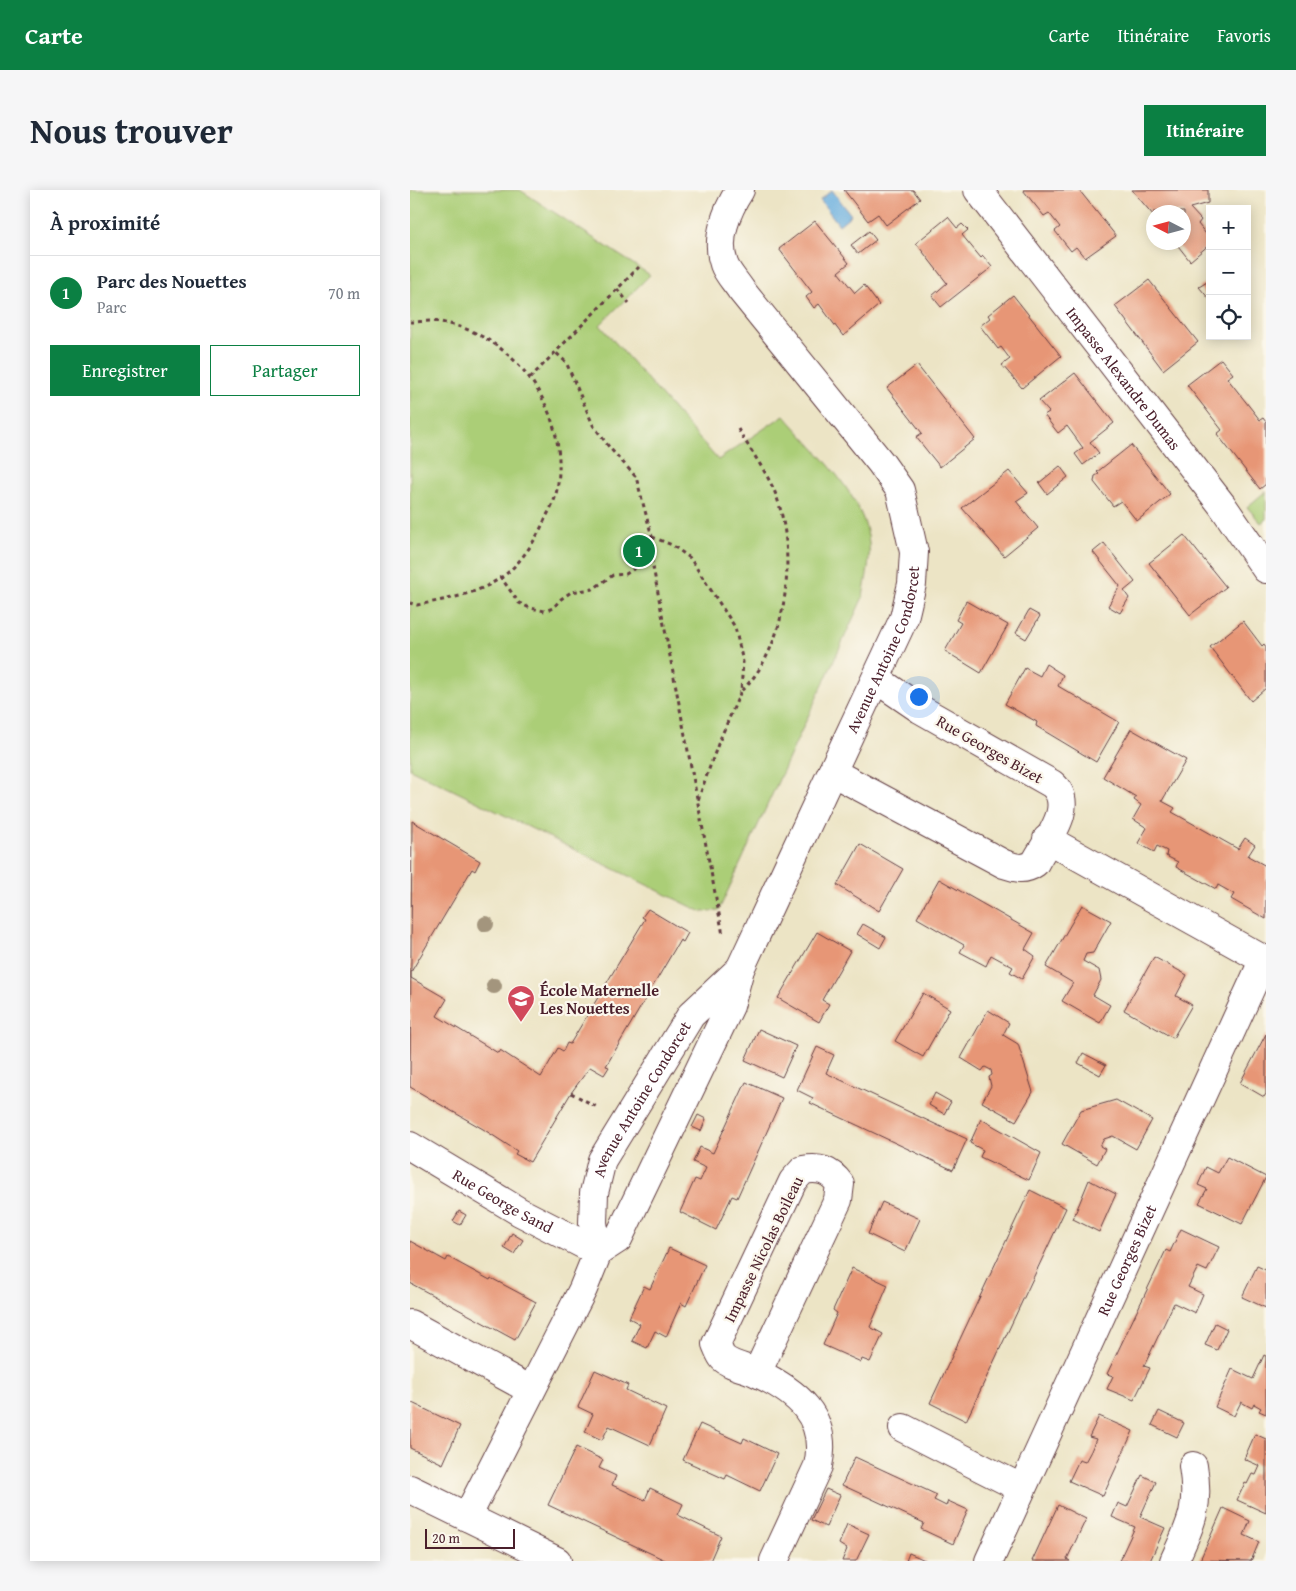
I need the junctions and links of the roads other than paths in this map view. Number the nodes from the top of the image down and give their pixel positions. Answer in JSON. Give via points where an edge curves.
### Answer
{"nodes":[{"id":1,"x":740,"y":190,"type":"edge"},
{"id":2,"x":978,"y":190,"type":"edge"},
{"id":3,"x":1266,"y":569,"type":"edge"},
{"id":4,"x":876,"y":679,"type":"junction"},
{"id":5,"x":832,"y":772,"type":"junction"},
{"id":6,"x":1047,"y":839,"type":"junction"},
{"id":7,"x":1265,"y":960,"type":"edge"},
{"id":8,"x":740,"y":969,"type":"junction"},
{"id":9,"x":410,"y":1146,"type":"edge"},
{"id":10,"x":598,"y":1252,"type":"junction"},
{"id":11,"x":410,"y":1324,"type":"edge"},
{"id":12,"x":757,"y":1373,"type":"junction"},
{"id":13,"x":531,"y":1390,"type":"junction"},
{"id":14,"x":903,"y":1428,"type":"dead end"},
{"id":15,"x":1193,"y":1466,"type":"dead end"},
{"id":16,"x":1021,"y":1488,"type":"junction"},
{"id":17,"x":410,"y":1489,"type":"edge"},
{"id":18,"x":467,"y":1517,"type":"junction"},
{"id":19,"x":547,"y":1559,"type":"edge"},
{"id":20,"x":774,"y":1561,"type":"edge"},
{"id":21,"x":989,"y":1561,"type":"edge"},
{"id":22,"x":1174,"y":1561,"type":"edge"}],
"edges":[{"from":1,"to":4,"type":"street","name":"Avenue Antoine Condorcet","via":[[729,206],[722,231],[724,263],[741,290],[900,490],[914,552],[912,584],[904,618]]},
{"from":2,"to":3,"type":"street","name":"Impasse Alexandre Dumas","via":[[1222,505]]},
{"from":4,"to":5,"type":"street","name":"Avenue Antoine Condorcet"},
{"from":4,"to":6,"type":"street","name":"Rue Georges Bizet","via":[[920,709],[1060,791],[1063,807]]},
{"from":5,"to":6,"type":"street","name":"Rue Georges Bizet","via":[[1018,869],[1035,863]]},
{"from":5,"to":8,"type":"street","name":"Avenue Antoine Condorcet"},
{"from":6,"to":7,"type":"street","name":"Rue Georges Bizet"},
{"from":7,"to":16,"type":"street","name":"Rue Georges Bizet"},
{"from":8,"to":10,"type":"street","name":"Avenue Antoine Condorcet","via":[[730,1006],[618,1240]]},
{"from":8,"to":10,"type":"street","name":"Avenue Antoine Condorcet","via":[[691,1015],[602,1160],[594,1193],[593,1223]]},
{"from":9,"to":10,"type":"street","name":"Rue George Sand","via":[[520,1212]]},
{"from":10,"to":13,"type":"street","via":[[583,1289]]},
{"from":11,"to":13,"type":"street"},
{"from":12,"to":12,"type":"street","name":"Impasse Nicolas Boileau","via":[[838,1200],[840,1184],[833,1174],[817,1168],[803,1170],[793,1182],[716,1344],[723,1359]]},
{"from":12,"to":20,"type":"street","name":"Impasse Nicolas Boileau","via":[[786,1389],[809,1411],[820,1431],[822,1448],[818,1466]]},
{"from":13,"to":18,"type":"street"},
{"from":14,"to":16,"type":"street"},
{"from":15,"to":22,"type":"street","via":[[1198,1491],[1193,1520]]},
{"from":16,"to":21,"type":"street","name":"Rue Georges Bizet"},
{"from":17,"to":18,"type":"street"},
{"from":18,"to":19,"type":"street"}]}
